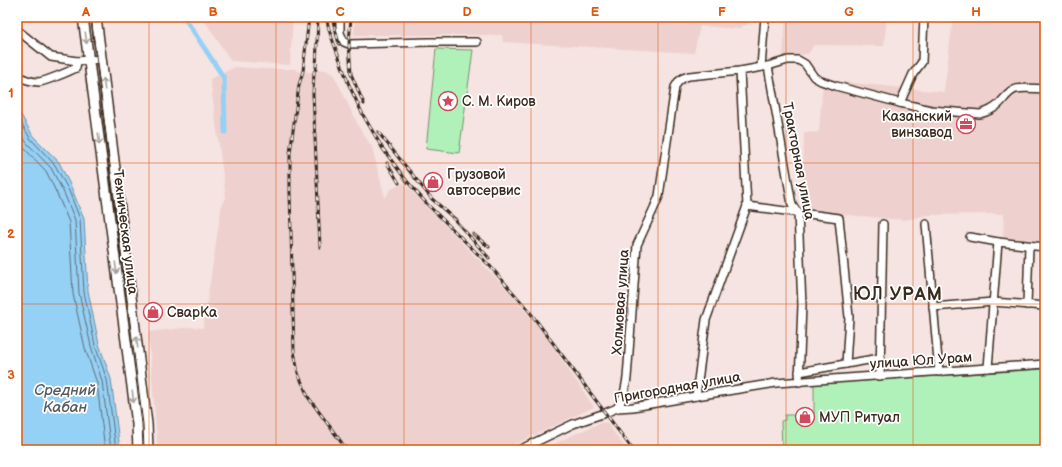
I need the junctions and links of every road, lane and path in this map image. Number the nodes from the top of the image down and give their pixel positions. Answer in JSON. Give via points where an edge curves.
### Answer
{"nodes":[{"id":1,"x":83,"y":17,"type":"edge"},
{"id":2,"x":96,"y":17,"type":"edge"},
{"id":3,"x":340,"y":17,"type":"edge"},
{"id":4,"x":765,"y":17,"type":"edge"},
{"id":5,"x":924,"y":17,"type":"edge"},
{"id":6,"x":17,"y":30,"type":"edge"},
{"id":7,"x":477,"y":42,"type":"dead end"},
{"id":8,"x":100,"y":59,"type":"junction"},
{"id":9,"x":89,"y":60,"type":"junction"},
{"id":10,"x":77,"y":61,"type":"junction"},
{"id":11,"x":765,"y":67,"type":"junction"},
{"id":12,"x":740,"y":71,"type":"junction"},
{"id":13,"x":17,"y":75,"type":"edge"},
{"id":14,"x":1045,"y":89,"type":"edge"},
{"id":15,"x":900,"y":103,"type":"junction"},
{"id":16,"x":747,"y":206,"type":"junction"},
{"id":17,"x":798,"y":213,"type":"junction"},
{"id":18,"x":883,"y":224,"type":"dead end"},
{"id":19,"x":926,"y":224,"type":"dead end"},
{"id":20,"x":970,"y":237,"type":"dead end"},
{"id":21,"x":998,"y":242,"type":"junction"},
{"id":22,"x":1029,"y":246,"type":"junction"},
{"id":23,"x":1045,"y":247,"type":"edge"},
{"id":24,"x":993,"y":302,"type":"junction"},
{"id":25,"x":1027,"y":304,"type":"junction"},
{"id":26,"x":1045,"y":306,"type":"edge"},
{"id":27,"x":933,"y":307,"type":"junction"},
{"id":28,"x":880,"y":358,"type":"junction"},
{"id":29,"x":846,"y":364,"type":"junction"},
{"id":30,"x":1045,"y":364,"type":"edge"},
{"id":31,"x":988,"y":368,"type":"junction"},
{"id":32,"x":799,"y":372,"type":"junction"},
{"id":33,"x":939,"y":372,"type":"junction"},
{"id":34,"x":880,"y":376,"type":"junction"},
{"id":35,"x":799,"y":382,"type":"junction"},
{"id":36,"x":696,"y":396,"type":"junction"},
{"id":37,"x":617,"y":408,"type":"junction"},
{"id":38,"x":138,"y":450,"type":"edge"},
{"id":39,"x":148,"y":450,"type":"edge"},
{"id":40,"x":519,"y":450,"type":"edge"}],
"edges":[{"from":1,"to":9,"type":"main road","name":"Техническая улица","one_way":true},
{"from":2,"to":8,"type":"main road","name":"Техническая улица"},
{"from":3,"to":7,"type":"street","via":[[340,33],[344,42],[349,44]]},
{"from":4,"to":11,"type":"street","name":"Тракторная улица"},
{"from":5,"to":15,"type":"street","via":[[922,62],[913,74]]},
{"from":6,"to":10,"type":"street","via":[[51,57]]},
{"from":8,"to":9,"type":"street"},
{"from":39,"to":8,"type":"main road","name":"Техническая улица","one_way":true,"via":[[147,424]]},
{"from":9,"to":10,"type":"street"},
{"from":9,"to":38,"type":"main road","name":"Техническая улица","one_way":true,"via":[[137,424]]},
{"from":10,"to":13,"type":"street","via":[[76,68],[40,82]]},
{"from":11,"to":12,"type":"street"},
{"from":11,"to":15,"type":"street","via":[[788,60],[798,60],[821,81]]},
{"from":11,"to":17,"type":"street","name":"Тракторная улица","via":[[792,205]]},
{"from":12,"to":16,"type":"street"},
{"from":12,"to":37,"type":"street","name":"Холмовая улица","via":[[689,76],[683,78],[675,87],[659,196],[636,245],[627,378],[625,394]]},
{"from":14,"to":15,"type":"street","via":[[1016,90],[988,112],[980,114],[931,110]]},
{"from":16,"to":17,"type":"street"},
{"from":16,"to":36,"type":"street","via":[[706,320]]},
{"from":17,"to":29,"type":"street","via":[[839,218],[849,317]]},
{"from":17,"to":32,"type":"street","name":"Тракторная улица","via":[[802,305]]},
{"from":18,"to":28,"type":"street"},
{"from":19,"to":27,"type":"street"},
{"from":20,"to":21,"type":"street"},
{"from":21,"to":22,"type":"street"},
{"from":21,"to":24,"type":"street"},
{"from":22,"to":23,"type":"street"},
{"from":22,"to":25,"type":"street"},
{"from":24,"to":25,"type":"street"},
{"from":24,"to":27,"type":"street"},
{"from":24,"to":31,"type":"street"},
{"from":25,"to":26,"type":"street"},
{"from":27,"to":33,"type":"street"},
{"from":28,"to":29,"type":"street"},
{"from":28,"to":34,"type":"street"},
{"from":29,"to":32,"type":"street"},
{"from":30,"to":31,"type":"street","name":"улица Юл Урам"},
{"from":31,"to":33,"type":"street","name":"улица Юл Урам"},
{"from":32,"to":35,"type":"street","name":"Тракторная улица"},
{"from":33,"to":34,"type":"street","name":"улица Юл Урам"},
{"from":34,"to":35,"type":"street","name":"улица Юл Урам"},
{"from":35,"to":36,"type":"street","name":"Пригородная улица","via":[[776,383]]},
{"from":36,"to":37,"type":"street","name":"Пригородная улица"},
{"from":37,"to":40,"type":"street","name":"Пригородная улица","via":[[573,424]]}]}
